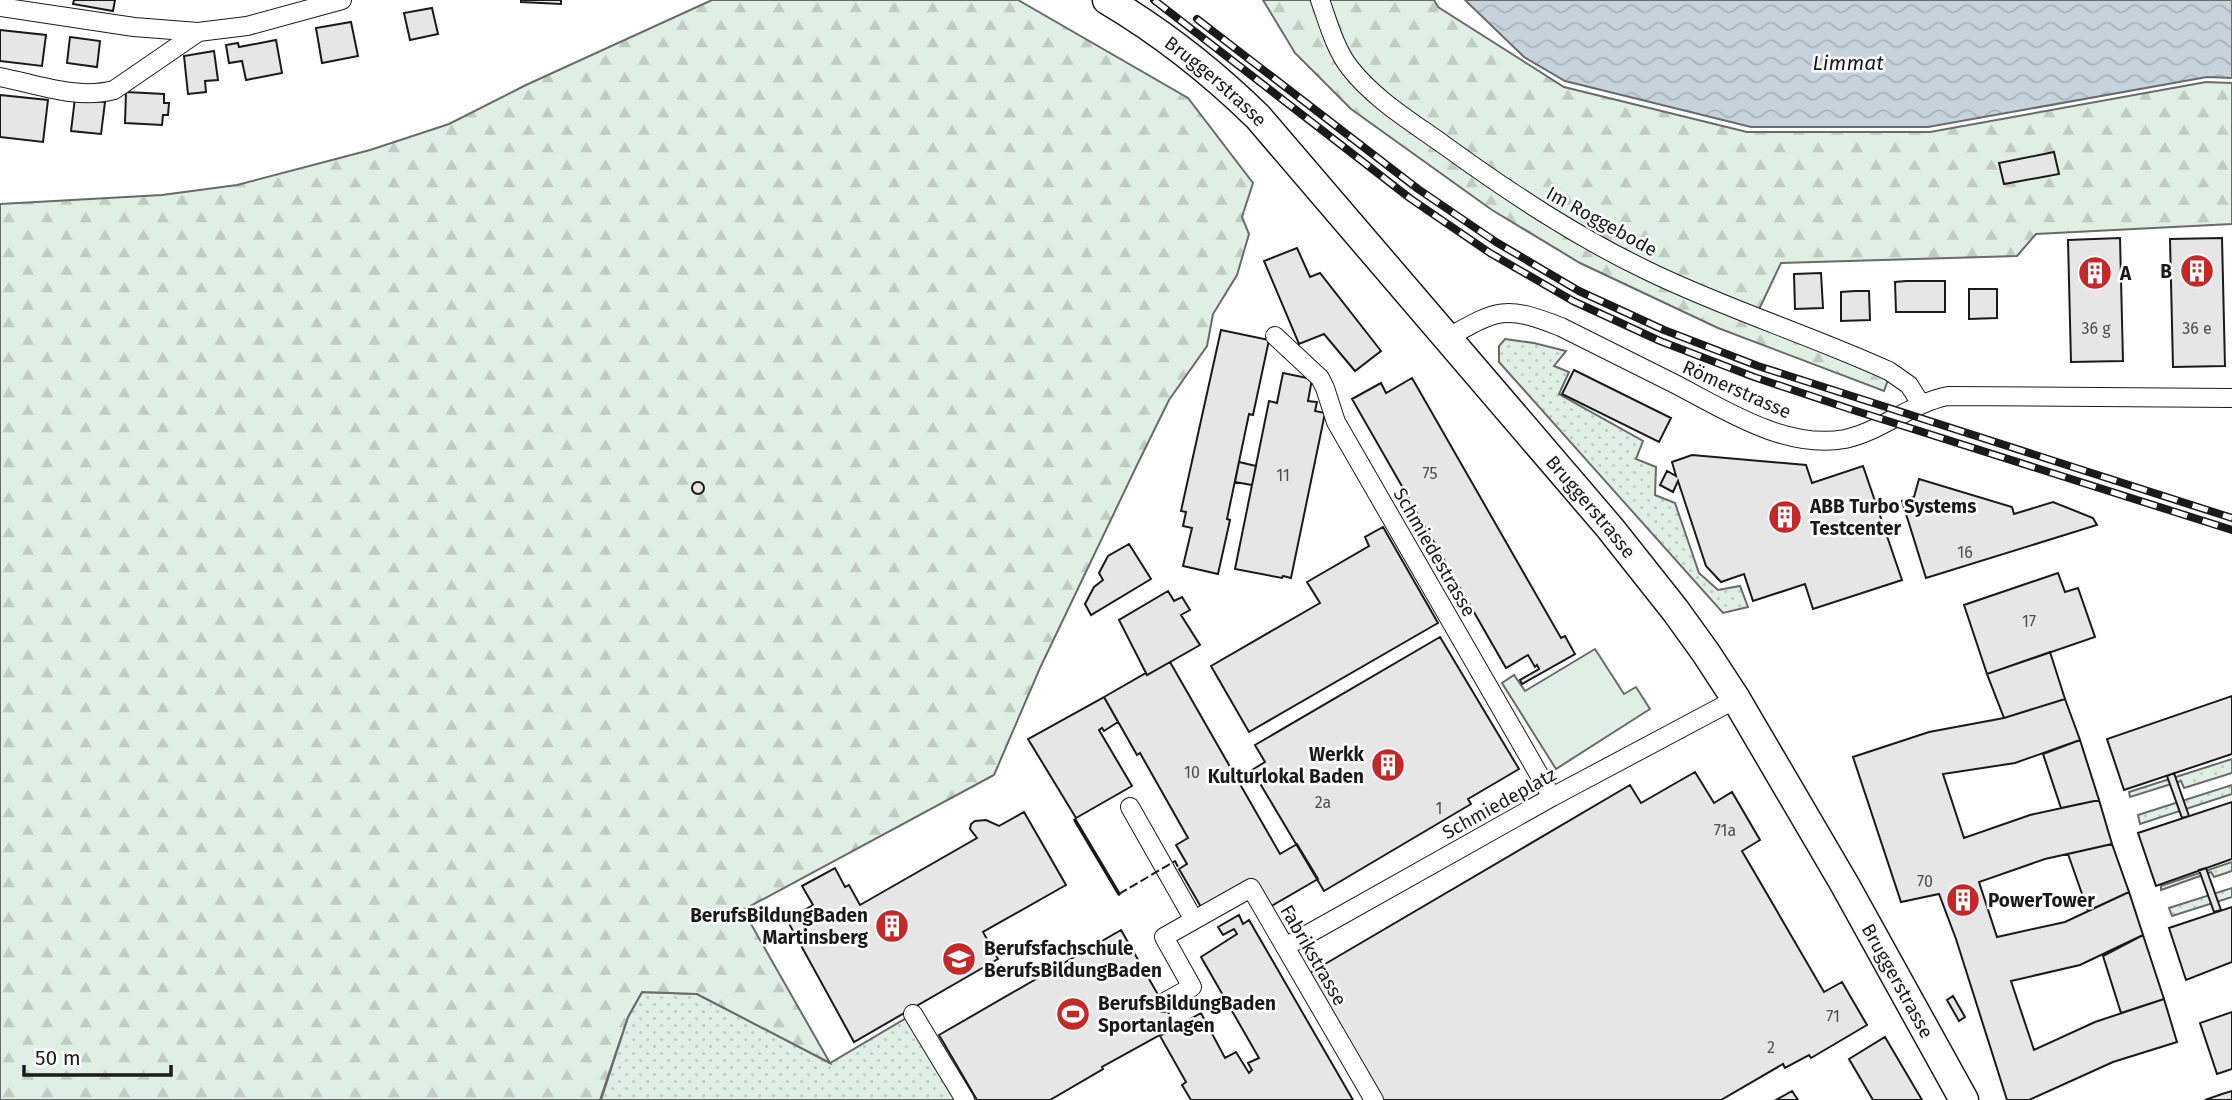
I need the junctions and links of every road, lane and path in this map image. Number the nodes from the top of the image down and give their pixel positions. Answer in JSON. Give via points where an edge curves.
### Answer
{"nodes":[{"id":1,"x":342,"y":0,"type":"edge"},
{"id":2,"x":1107,"y":0,"type":"edge"},
{"id":3,"x":1320,"y":0,"type":"edge"},
{"id":4,"x":0,"y":7,"type":"edge"},
{"id":5,"x":198,"y":32,"type":"junction"},
{"id":6,"x":0,"y":77,"type":"edge"},
{"id":7,"x":1275,"y":336,"type":"dead end"},
{"id":8,"x":1447,"y":338,"type":"junction"},
{"id":9,"x":2232,"y":398,"type":"edge"},
{"id":10,"x":1921,"y":404,"type":"junction"},
{"id":11,"x":1735,"y":699,"type":"junction"},
{"id":12,"x":1552,"y":797,"type":"junction"},
{"id":13,"x":1130,"y":807,"type":"dead end"},
{"id":14,"x":1194,"y":920,"type":"junction"},
{"id":15,"x":1285,"y":947,"type":"junction"},
{"id":16,"x":1163,"y":1003,"type":"dead end"},
{"id":17,"x":913,"y":1014,"type":"dead end"},
{"id":18,"x":965,"y":1100,"type":"edge"},
{"id":19,"x":1374,"y":1100,"type":"edge"},
{"id":20,"x":1964,"y":1100,"type":"edge"}],
"edges":[{"from":1,"to":5,"type":"street","via":[[238,27]]},
{"from":2,"to":8,"type":"main road","name":"Bruggerstrasse","via":[[1232,91]]},
{"from":3,"to":10,"type":"street","name":"Im Roggebode","via":[[1349,67],[1374,94],[1512,194],[1648,272],[1889,372],[1909,386]]},
{"from":4,"to":5,"type":"street"},
{"from":5,"to":6,"type":"street","via":[[114,90],[102,93],[72,92]]},
{"from":7,"to":12,"type":"street","name":"Schmiedestrasse","via":[[1323,383],[1336,422]]},
{"from":8,"to":10,"type":"street","name":"Römerstrasse","via":[[1494,314],[1530,315],[1749,421],[1805,438],[1835,440],[1858,435]]},
{"from":8,"to":11,"type":"main road","name":"Bruggerstrasse","via":[[1651,579]]},
{"from":9,"to":10,"type":"street","name":"Römerstrasse","via":[[1959,396]]},
{"from":11,"to":12,"type":"street","name":"Schmiedeplatz"},
{"from":11,"to":20,"type":"main road","name":"Bruggerstrasse"},
{"from":12,"to":15,"type":"street","name":"Schmiedeplatz"},
{"from":13,"to":14,"type":"street"},
{"from":14,"to":15,"type":"street","name":"Fabrikstrasse","via":[[1251,888]]},
{"from":14,"to":16,"type":"street","name":"Fabrikstrasse","via":[[1164,937],[1192,987]]},
{"from":15,"to":19,"type":"street","name":"Fabrikstrasse"},
{"from":17,"to":18,"type":"street"}]}
